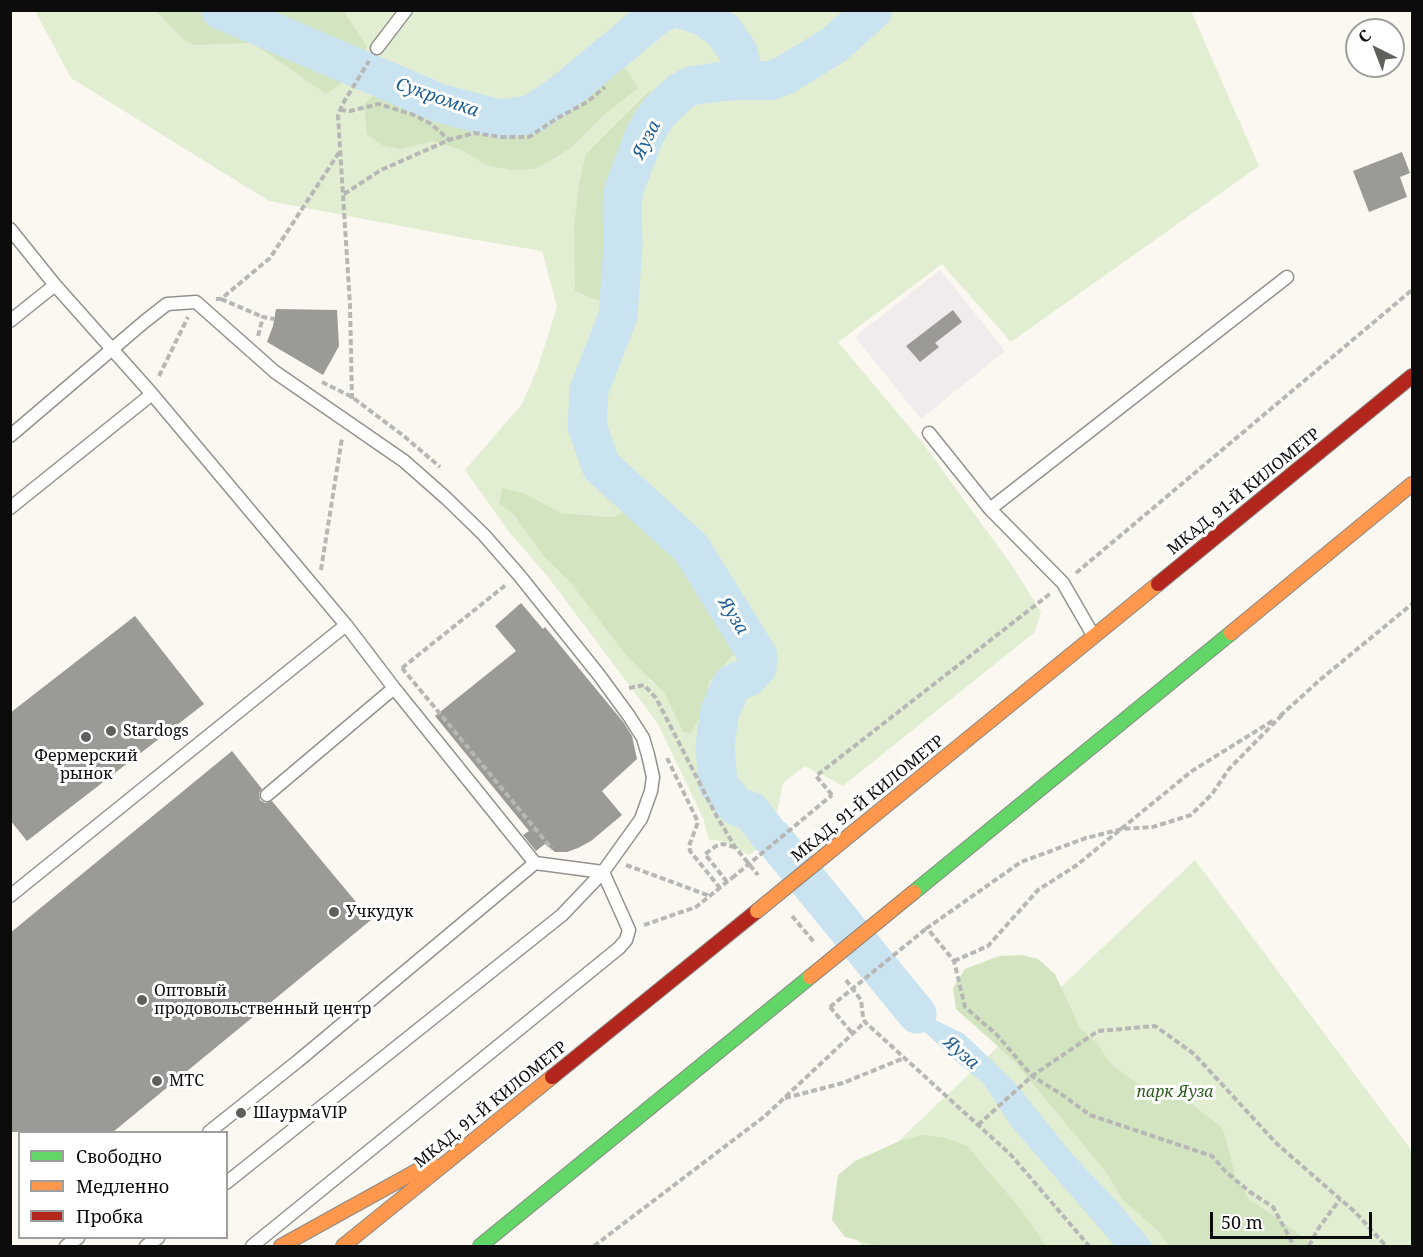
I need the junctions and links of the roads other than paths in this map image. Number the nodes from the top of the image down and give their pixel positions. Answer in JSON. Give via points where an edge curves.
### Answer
{"nodes":[{"id":1,"x":406,"y":10,"type":"edge"},
{"id":2,"x":377,"y":48,"type":"road end"},
{"id":3,"x":10,"y":229,"type":"edge"},
{"id":4,"x":1287,"y":277,"type":"dead end"},
{"id":5,"x":55,"y":285,"type":"junction"},
{"id":6,"x":10,"y":321,"type":"edge"},
{"id":7,"x":113,"y":349,"type":"junction"},
{"id":8,"x":1413,"y":376,"type":"edge"},
{"id":9,"x":152,"y":394,"type":"junction"},
{"id":10,"x":929,"y":433,"type":"dead end"},
{"id":11,"x":10,"y":436,"type":"edge"},
{"id":12,"x":1413,"y":484,"type":"edge"},
{"id":13,"x":10,"y":507,"type":"edge"},
{"id":14,"x":990,"y":509,"type":"junction"},
{"id":15,"x":346,"y":625,"type":"junction"},
{"id":16,"x":1094,"y":636,"type":"junction"},
{"id":17,"x":394,"y":688,"type":"junction"},
{"id":18,"x":267,"y":795,"type":"dead end"},
{"id":19,"x":535,"y":863,"type":"junction"},
{"id":20,"x":603,"y":872,"type":"junction"},
{"id":21,"x":10,"y":896,"type":"edge"},
{"id":22,"x":210,"y":1131,"type":"edge"},
{"id":23,"x":477,"y":1138,"type":"junction"},
{"id":24,"x":228,"y":1181,"type":"edge"},
{"id":25,"x":252,"y":1246,"type":"edge"},
{"id":26,"x":281,"y":1246,"type":"edge"},
{"id":27,"x":343,"y":1246,"type":"edge"},
{"id":28,"x":480,"y":1246,"type":"edge"}],
"edges":[{"from":1,"to":2,"type":"lane"},
{"from":3,"to":5,"type":"lane"},
{"from":4,"to":14,"type":"lane"},
{"from":5,"to":6,"type":"lane"},
{"from":5,"to":7,"type":"lane"},
{"from":7,"to":9,"type":"lane"},
{"from":7,"to":11,"type":"lane"},
{"from":7,"to":20,"type":"lane","via":[[167,304],[196,302],[275,372],[404,461],[484,535],[599,675],[643,738],[653,777],[651,791],[641,819]]},
{"from":8,"to":16,"type":"main road","name":"МКАД, 91-Й КИЛОМЕТР"},
{"from":9,"to":13,"type":"lane"},
{"from":9,"to":15,"type":"lane"},
{"from":10,"to":14,"type":"lane"},
{"from":12,"to":28,"type":"main road","bridge":true},
{"from":14,"to":16,"type":"lane","via":[[1063,583]]},
{"from":15,"to":17,"type":"lane"},
{"from":15,"to":21,"type":"lane"},
{"from":16,"to":23,"type":"main road","name":"МКАД, 91-Й КИЛОМЕТР","bridge":true},
{"from":17,"to":18,"type":"lane"},
{"from":17,"to":19,"type":"lane"},
{"from":19,"to":20,"type":"lane"},
{"from":19,"to":22,"type":"lane"},
{"from":20,"to":24,"type":"lane","via":[[562,915]]},
{"from":20,"to":25,"type":"lane","via":[[629,930],[620,948]]},
{"from":23,"to":26,"type":"main road"},
{"from":23,"to":27,"type":"main road","name":"МКАД, 91-Й КИЛОМЕТР"}]}
